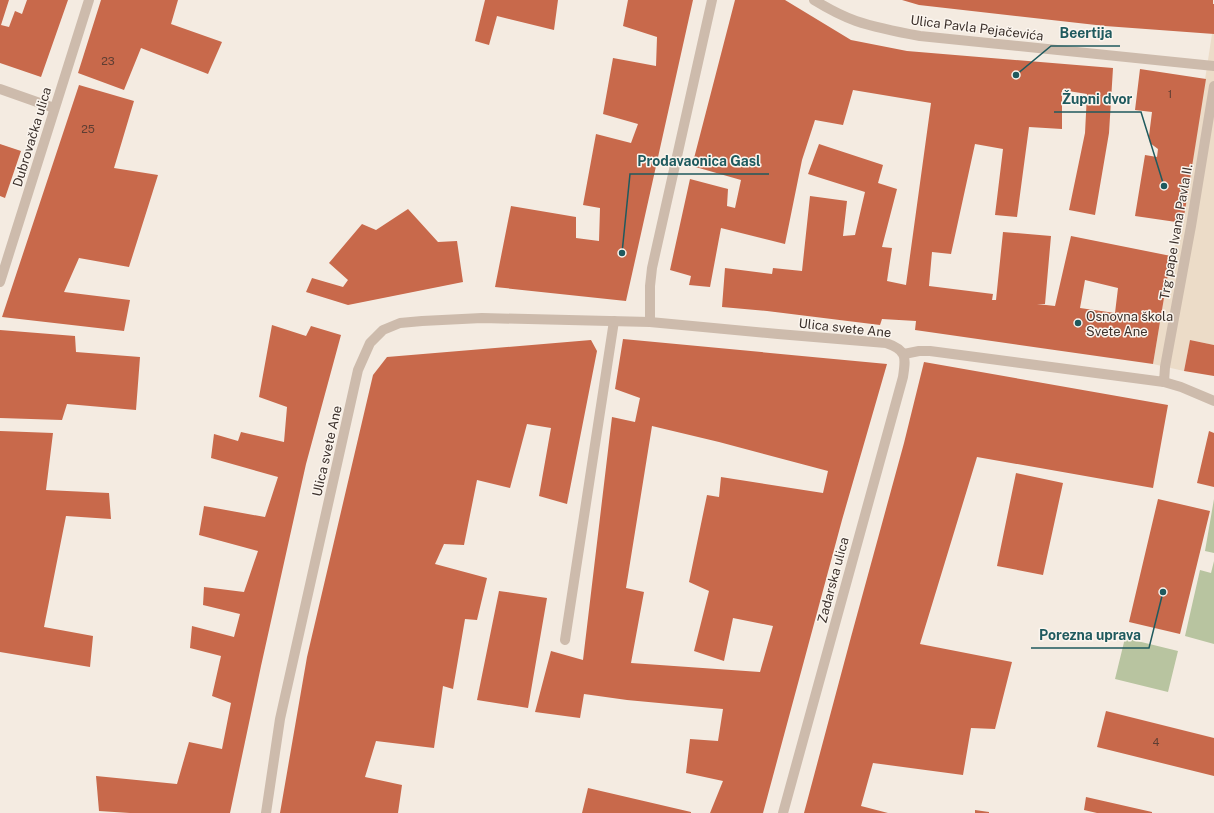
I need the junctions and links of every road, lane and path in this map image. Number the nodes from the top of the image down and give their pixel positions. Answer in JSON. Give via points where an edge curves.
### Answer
{"nodes":[{"id":1,"x":89,"y":0,"type":"edge"},
{"id":2,"x":712,"y":0,"type":"edge"},
{"id":3,"x":814,"y":0,"type":"edge"},
{"id":4,"x":1214,"y":66,"type":"edge"},
{"id":5,"x":1214,"y":86,"type":"edge"},
{"id":6,"x":0,"y":89,"type":"edge"},
{"id":7,"x":54,"y":108,"type":"junction"},
{"id":8,"x":0,"y":282,"type":"edge"},
{"id":9,"x":614,"y":321,"type":"junction"},
{"id":10,"x":650,"y":322,"type":"junction"},
{"id":11,"x":904,"y":354,"type":"junction"},
{"id":12,"x":1164,"y":382,"type":"junction"},
{"id":13,"x":1214,"y":401,"type":"edge"},
{"id":14,"x":565,"y":640,"type":"dead end"},
{"id":15,"x":266,"y":813,"type":"edge"},
{"id":16,"x":783,"y":813,"type":"edge"}],
"edges":[{"from":1,"to":7,"type":"street","name":"Dubrovačka ulica"},
{"from":2,"to":10,"type":"street","via":[[652,268]]},
{"from":3,"to":4,"type":"street","name":"Ulica Pavla Pejačevića","via":[[855,20],[920,36]]},
{"from":5,"to":12,"type":"street","name":"Trg pape Ivana Pavla II."},
{"from":6,"to":7,"type":"street"},
{"from":7,"to":8,"type":"street","name":"Dubrovačka ulica"},
{"from":9,"to":10,"type":"street","name":"Ulica svete Ane"},
{"from":9,"to":14,"type":"street"},
{"from":9,"to":15,"type":"street","name":"Ulica svete Ane","via":[[482,318],[422,321],[400,323],[383,330],[370,343],[358,370],[285,696]]},
{"from":10,"to":11,"type":"street","name":"Ulica svete Ane","via":[[886,343],[897,347]]},
{"from":11,"to":12,"type":"street","name":"Ulica svete Ane","via":[[930,351]]},
{"from":11,"to":16,"type":"street","name":"Zadarska ulica","via":[[903,377]]},
{"from":12,"to":13,"type":"street","name":"Ulica svete Ane"}]}
